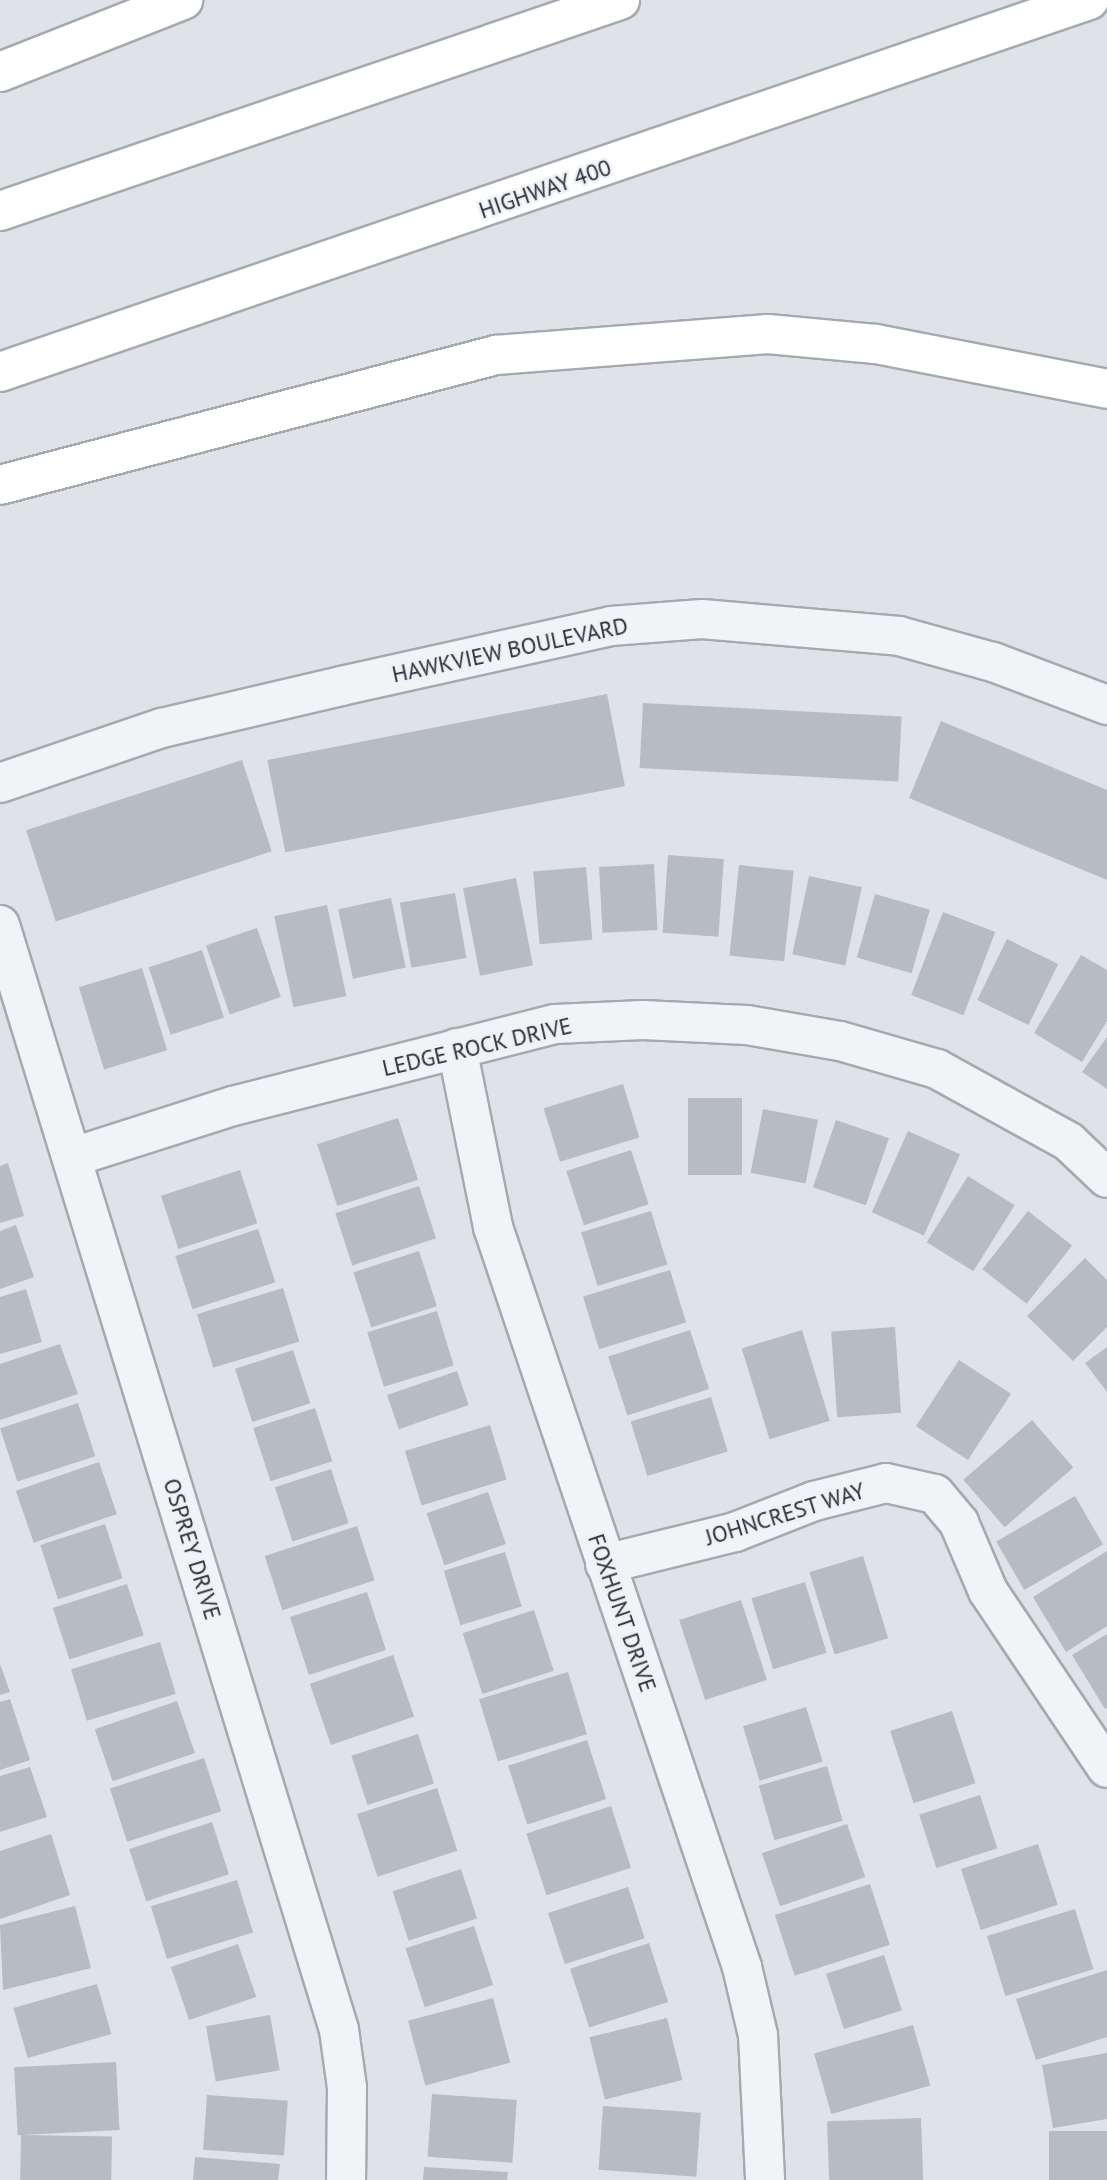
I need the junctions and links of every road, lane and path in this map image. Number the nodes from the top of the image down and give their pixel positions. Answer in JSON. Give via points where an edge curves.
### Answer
{"nodes":[{"id":1,"x":183,"y":0,"type":"edge"},
{"id":2,"x":620,"y":0,"type":"edge"},
{"id":3,"x":1089,"y":0,"type":"edge"},
{"id":4,"x":0,"y":72,"type":"edge"},
{"id":5,"x":0,"y":211,"type":"edge"},
{"id":6,"x":0,"y":372,"type":"edge"},
{"id":7,"x":1107,"y":389,"type":"edge"},
{"id":8,"x":0,"y":485,"type":"edge"},
{"id":9,"x":1107,"y":705,"type":"edge"},
{"id":10,"x":0,"y":783,"type":"edge"},
{"id":11,"x":0,"y":925,"type":"edge"},
{"id":12,"x":457,"y":1048,"type":"junction"},
{"id":13,"x":73,"y":1157,"type":"junction"},
{"id":14,"x":1107,"y":1178,"type":"edge"},
{"id":15,"x":605,"y":1564,"type":"junction"},
{"id":16,"x":1107,"y":1768,"type":"edge"},
{"id":17,"x":346,"y":2180,"type":"edge"},
{"id":18,"x":765,"y":2180,"type":"edge"}],
"edges":[{"from":1,"to":4,"type":"highway"},
{"from":2,"to":5,"type":"highway"},
{"from":3,"to":6,"type":"highway","name":"HIGHWAY 400"},
{"from":7,"to":8,"type":"highway","via":[[876,344],[768,334],[496,355]]},
{"from":9,"to":10,"type":"street","name":"HAWKVIEW BOULEVARD","via":[[993,662],[899,636],[702,618],[611,626],[341,686],[162,729]]},
{"from":11,"to":13,"type":"street","name":"OSPREY DRIVE"},
{"from":12,"to":13,"type":"street","name":"LEDGE ROCK DRIVE","via":[[233,1106]]},
{"from":12,"to":14,"type":"street","name":"LEDGE ROCK DRIVE","via":[[555,1024],[643,1020],[747,1025],[839,1041],[937,1069],[1069,1142]]},
{"from":12,"to":15,"type":"street","name":"FOXHUNT DRIVE","via":[[493,1227]]},
{"from":13,"to":17,"type":"street","name":"OSPREY DRIVE","via":[[338,2030],[348,2088]]},
{"from":15,"to":16,"type":"street","name":"JOHNCREST WAY","via":[[735,1532],[814,1501],[886,1483],[935,1494],[959,1523],[988,1591]]},
{"from":15,"to":18,"type":"street","name":"FOXHUNT DRIVE","via":[[742,1968],[758,2035]]}]}
